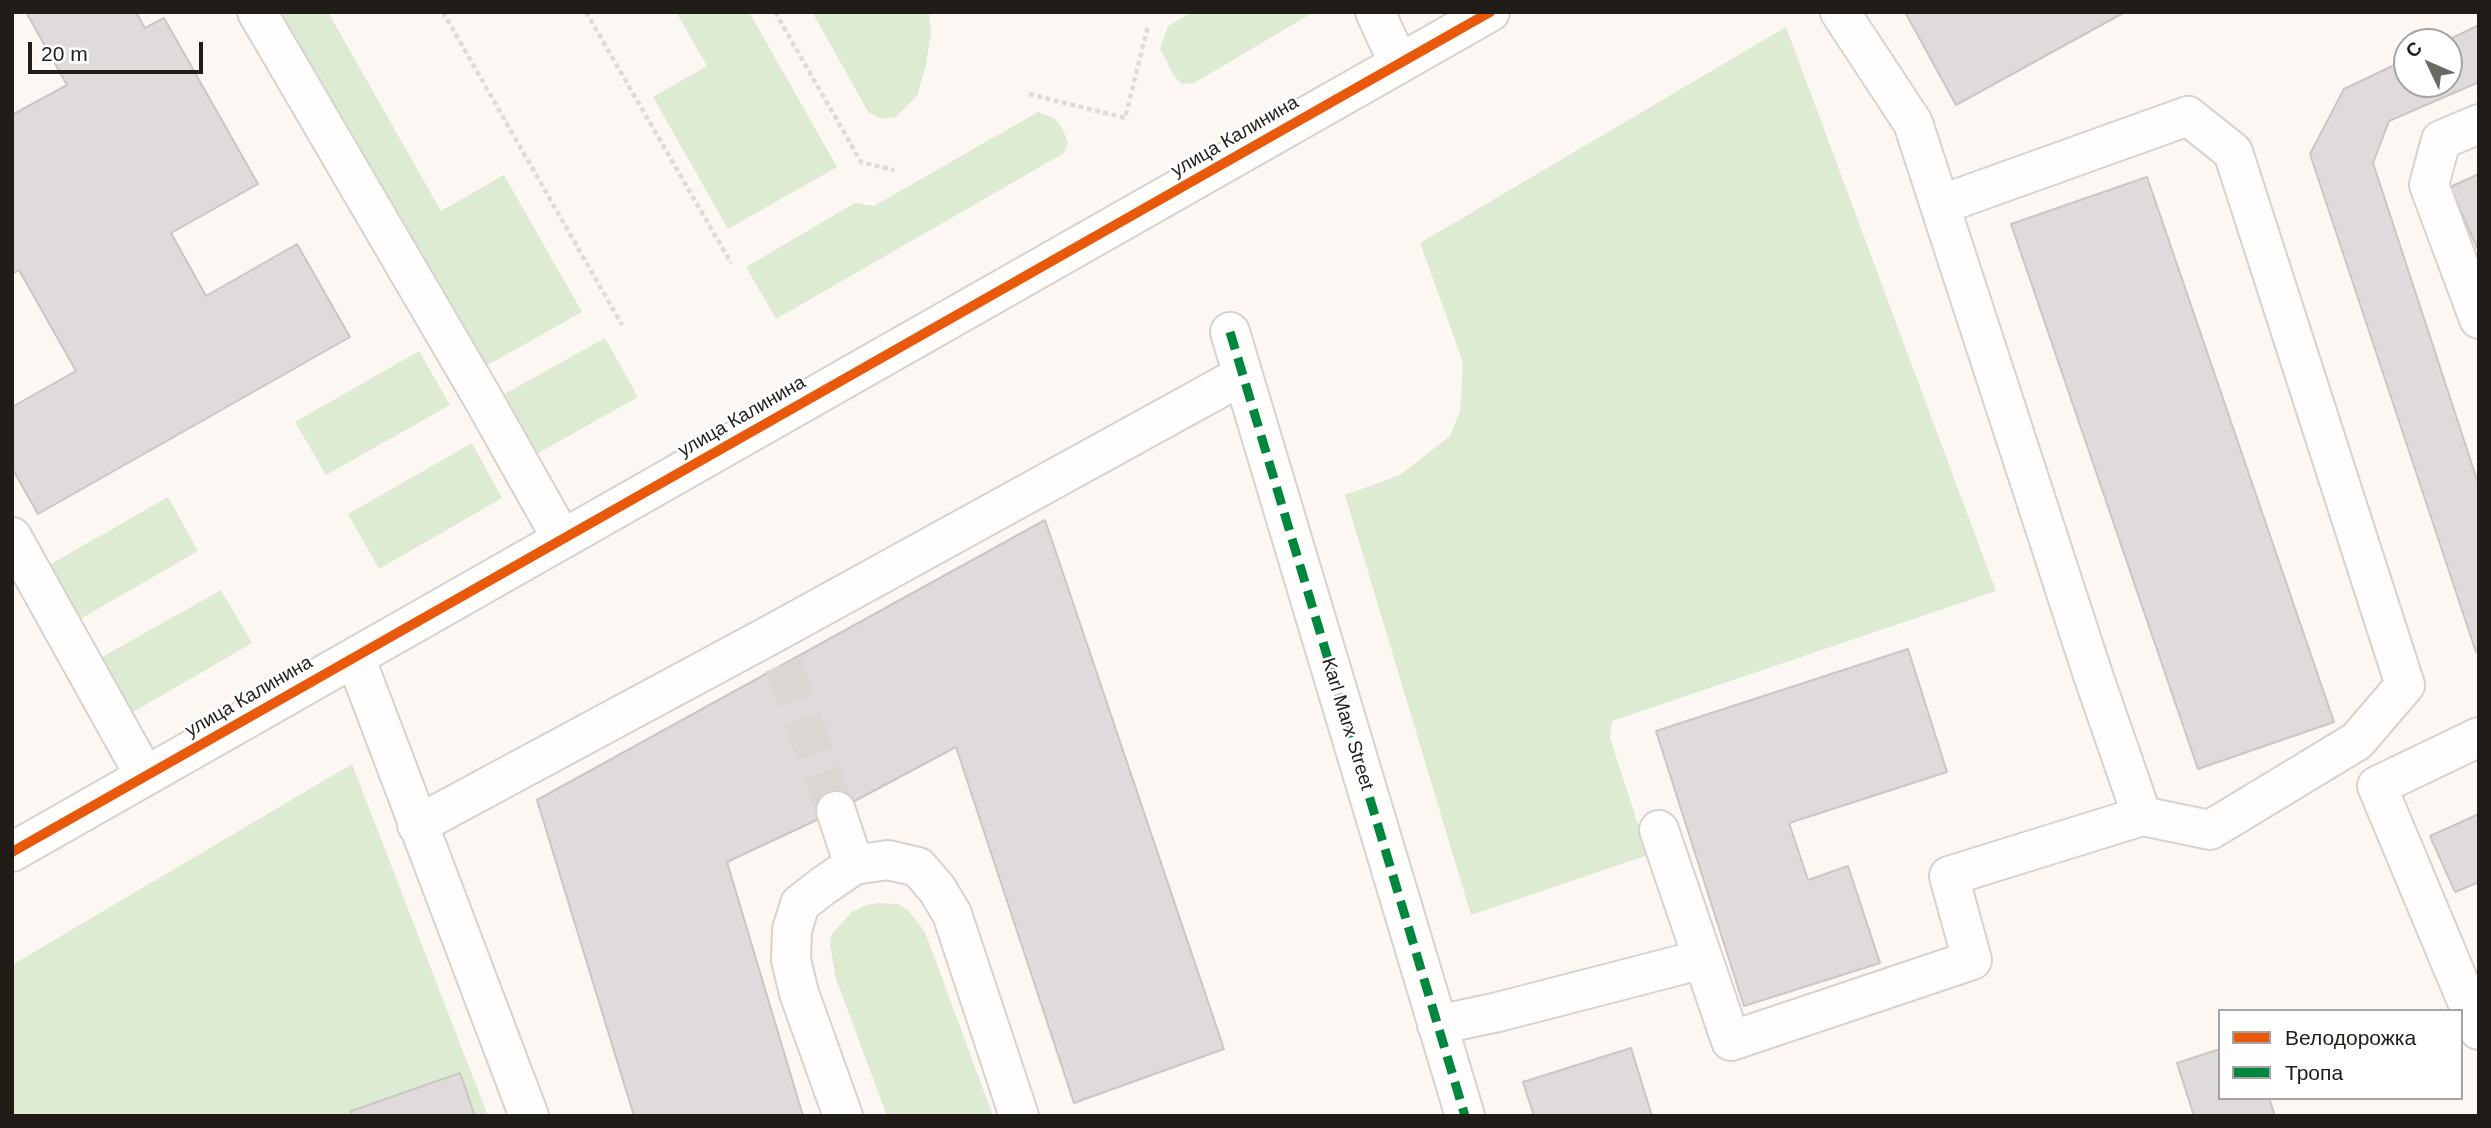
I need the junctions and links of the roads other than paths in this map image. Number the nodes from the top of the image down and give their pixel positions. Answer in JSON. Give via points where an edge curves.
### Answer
{"nodes":[{"id":1,"x":257,"y":12,"type":"edge"},
{"id":2,"x":1375,"y":12,"type":"edge"},
{"id":3,"x":1490,"y":12,"type":"edge"},
{"id":4,"x":1840,"y":12,"type":"edge"},
{"id":5,"x":1399,"y":64,"type":"junction"},
{"id":6,"x":2479,"y":124,"type":"edge"},
{"id":7,"x":1940,"y":205,"type":"junction"},
{"id":8,"x":2479,"y":319,"type":"edge"},
{"id":9,"x":1230,"y":332,"type":"dead end"},
{"id":10,"x":1243,"y":375,"type":"junction"},
{"id":11,"x":12,"y":537,"type":"edge"},
{"id":12,"x":562,"y":539,"type":"junction"},
{"id":13,"x":355,"y":657,"type":"junction"},
{"id":14,"x":2479,"y":737,"type":"edge"},
{"id":15,"x":145,"y":776,"type":"junction"},
{"id":16,"x":836,"y":811,"type":"tunnel mouth"},
{"id":17,"x":2142,"y":816,"type":"junction"},
{"id":18,"x":417,"y":825,"type":"junction"},
{"id":19,"x":1659,"y":831,"type":"dead end"},
{"id":20,"x":12,"y":852,"type":"edge"},
{"id":21,"x":854,"y":865,"type":"junction"},
{"id":22,"x":1703,"y":960,"type":"junction"},
{"id":23,"x":1437,"y":1025,"type":"junction"},
{"id":24,"x":2479,"y":1030,"type":"edge"},
{"id":25,"x":529,"y":1116,"type":"edge"},
{"id":26,"x":842,"y":1116,"type":"edge"},
{"id":27,"x":1019,"y":1116,"type":"edge"},
{"id":28,"x":1465,"y":1116,"type":"edge"}],
"edges":[{"from":1,"to":12,"type":"street"},
{"from":2,"to":5,"type":"street"},
{"from":3,"to":5,"type":"street","name":"улица Калинина"},
{"from":4,"to":7,"type":"street","via":[[1913,123]]},
{"from":5,"to":12,"type":"street","name":"улица Калинина"},
{"from":6,"to":8,"type":"street","via":[[2441,140],[2429,185]]},
{"from":7,"to":17,"type":"street"},
{"from":7,"to":17,"type":"street","via":[[2188,116],[2233,152],[2405,685],[2357,741],[2210,830]]},
{"from":9,"to":10,"type":"street","name":"Karl Marx Street"},
{"from":10,"to":18,"type":"street","via":[[778,650]]},
{"from":10,"to":23,"type":"street","name":"Karl Marx Street"},
{"from":11,"to":15,"type":"street"},
{"from":12,"to":13,"type":"street","name":"улица Калинина"},
{"from":13,"to":15,"type":"street","name":"улица Калинина"},
{"from":13,"to":18,"type":"street"},
{"from":14,"to":24,"type":"street","via":[[2376,786]]},
{"from":15,"to":20,"type":"street","name":"улица Калинина"},
{"from":16,"to":21,"type":"street"},
{"from":17,"to":22,"type":"street","via":[[1949,876],[1972,960],[1731,1041]]},
{"from":18,"to":25,"type":"street"},
{"from":19,"to":22,"type":"street"},
{"from":21,"to":26,"type":"street","via":[[800,904],[791,950],[799,993]]},
{"from":21,"to":27,"type":"street","via":[[888,860],[918,867],[937,889],[952,914]]},
{"from":22,"to":23,"type":"street"},
{"from":23,"to":28,"type":"street","name":"Karl Marx Street"}]}
